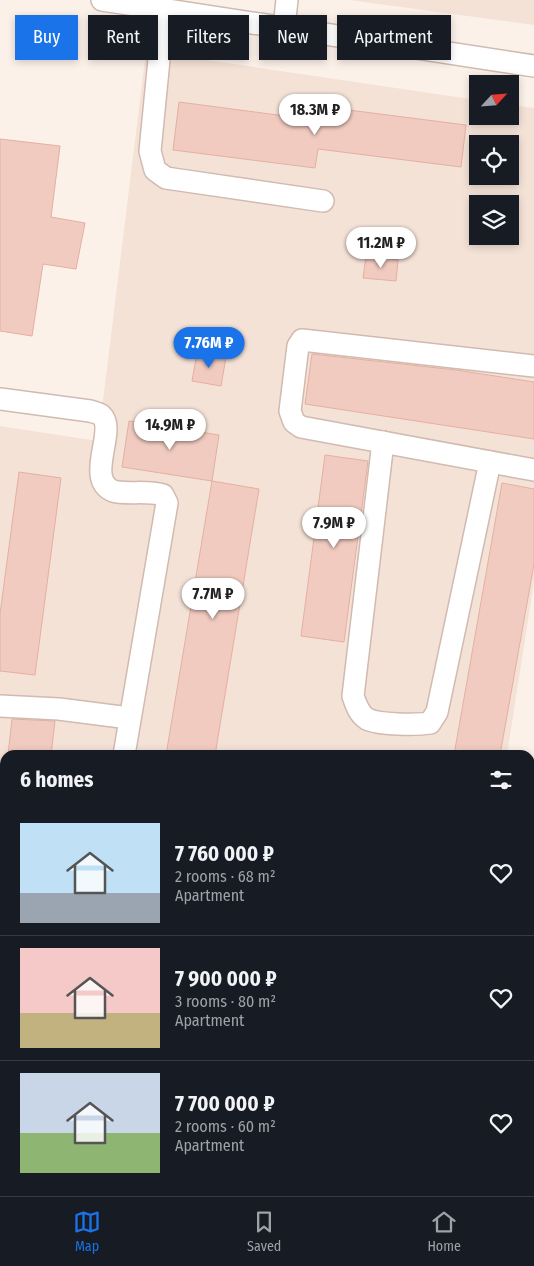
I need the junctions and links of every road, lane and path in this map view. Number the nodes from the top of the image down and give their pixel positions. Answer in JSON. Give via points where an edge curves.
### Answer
{"nodes":[{"id":1,"x":102,"y":0,"type":"edge"},
{"id":2,"x":288,"y":0,"type":"edge"},
{"id":3,"x":164,"y":9,"type":"junction"},
{"id":4,"x":286,"y":15,"type":"edge"},
{"id":5,"x":259,"y":24,"type":"edge"},
{"id":6,"x":327,"y":35,"type":"edge"},
{"id":7,"x":534,"y":66,"type":"edge"},
{"id":8,"x":323,"y":201,"type":"dead end"},
{"id":9,"x":534,"y":366,"type":"edge"},
{"id":10,"x":0,"y":399,"type":"edge"},
{"id":11,"x":383,"y":442,"type":"junction"},
{"id":12,"x":490,"y":462,"type":"junction"},
{"id":13,"x":534,"y":470,"type":"edge"},
{"id":14,"x":0,"y":706,"type":"edge"},
{"id":15,"x":130,"y":718,"type":"junction"},
{"id":16,"x":125,"y":750,"type":"edge"}],
"edges":[{"from":1,"to":3,"type":"street"},
{"from":2,"to":4,"type":"street"},
{"from":3,"to":5,"type":"street"},
{"from":3,"to":8,"type":"street","via":[[150,151],[155,170],[166,178]]},
{"from":6,"to":7,"type":"street"},
{"from":9,"to":11,"type":"street","via":[[302,340],[298,346],[290,412],[294,422],[301,427]]},
{"from":10,"to":15,"type":"street","via":[[101,415],[106,422],[101,472],[104,483],[114,491],[154,492],[163,495],[167,503]]},
{"from":11,"to":12,"type":"street"},
{"from":11,"to":12,"type":"street","via":[[353,696],[357,709],[368,719],[414,726],[430,723],[437,712]]},
{"from":12,"to":13,"type":"street"},
{"from":14,"to":15,"type":"street"},
{"from":15,"to":16,"type":"street"}]}
